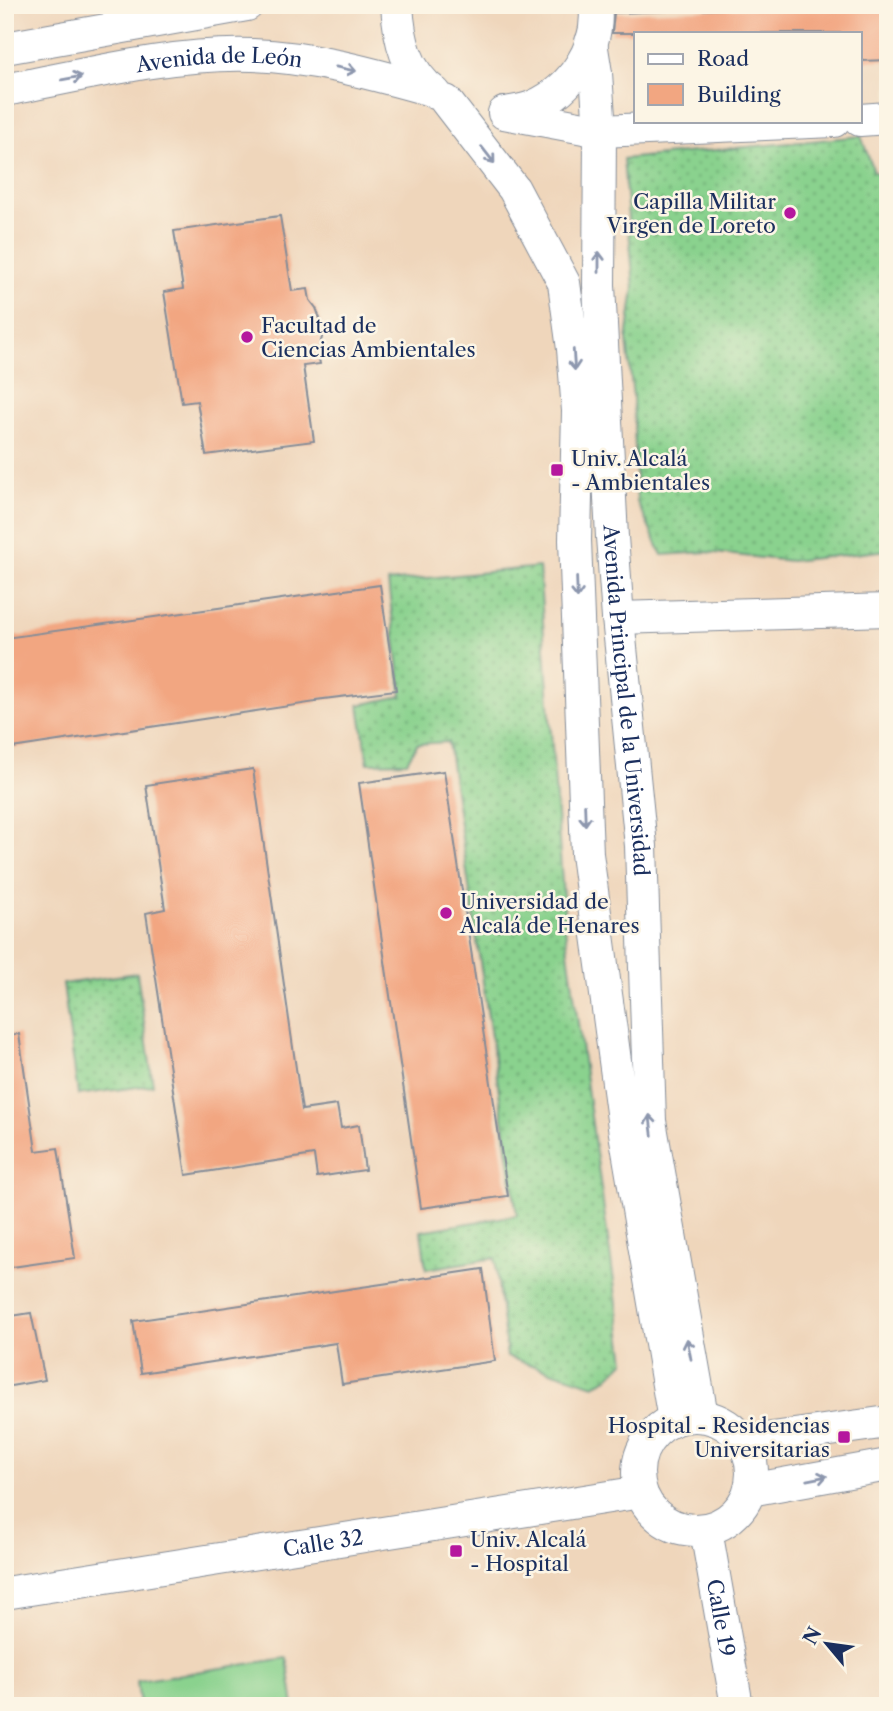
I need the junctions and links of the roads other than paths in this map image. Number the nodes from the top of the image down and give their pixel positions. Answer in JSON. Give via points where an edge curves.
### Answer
{"nodes":[{"id":1,"x":247,"y":5,"type":"edge"},
{"id":2,"x":397,"y":5,"type":"edge"},
{"id":3,"x":595,"y":5,"type":"edge"},
{"id":4,"x":591,"y":42,"type":"junction"},
{"id":5,"x":5,"y":48,"type":"edge"},
{"id":6,"x":5,"y":90,"type":"edge"},
{"id":7,"x":438,"y":95,"type":"junction"},
{"id":8,"x":504,"y":113,"type":"junction"},
{"id":9,"x":888,"y":118,"type":"edge"},
{"id":10,"x":862,"y":120,"type":"edge"},
{"id":11,"x":811,"y":122,"type":"edge"},
{"id":12,"x":600,"y":131,"type":"junction"},
{"id":13,"x":888,"y":610,"type":"edge"},
{"id":14,"x":618,"y":618,"type":"junction"},
{"id":15,"x":688,"y":1418,"type":"junction"},
{"id":16,"x":888,"y":1422,"type":"edge"},
{"id":17,"x":744,"y":1442,"type":"junction"},
{"id":18,"x":888,"y":1465,"type":"edge"},
{"id":19,"x":750,"y":1490,"type":"junction"},
{"id":20,"x":641,"y":1492,"type":"junction"},
{"id":21,"x":706,"y":1530,"type":"junction"},
{"id":22,"x":5,"y":1593,"type":"edge"},
{"id":23,"x":737,"y":1706,"type":"edge"}],
"edges":[{"from":1,"to":5,"type":"street","name":"Avenida de León"},
{"from":2,"to":7,"type":"street","name":"Avenida Principal de la Universidad","via":[[399,36],[411,66]]},
{"from":3,"to":4,"type":"street"},
{"from":4,"to":8,"type":"street","via":[[579,69],[559,92],[533,107]]},
{"from":4,"to":12,"type":"street"},
{"from":6,"to":7,"type":"street","name":"Avenida de León","one_way":true,"via":[[189,57],[254,55],[326,64]]},
{"from":7,"to":8,"type":"street","name":"Avenida de León","via":[[474,112]]},
{"from":7,"to":15,"type":"street","name":"Avenida Principal de la Universidad","one_way":true,"via":[[514,189],[564,283],[578,411],[575,540],[587,854],[624,1127]]},
{"from":8,"to":12,"type":"street"},
{"from":9,"to":10,"type":"street"},
{"from":11,"to":12,"type":"street"},
{"from":14,"to":12,"type":"street","name":"Avenida Principal de la Universidad","one_way":true,"via":[[599,285]]},
{"from":13,"to":14,"type":"street"},
{"from":15,"to":14,"type":"street","name":"Avenida Principal de la Universidad","one_way":true,"via":[[650,1121],[641,846]]},
{"from":15,"to":17,"type":"street","via":[[718,1420]]},
{"from":15,"to":20,"type":"street","via":[[651,1436],[643,1448],[638,1462]]},
{"from":16,"to":17,"type":"street"},
{"from":17,"to":19,"type":"street","via":[[751,1457]]},
{"from":19,"to":18,"type":"street","one_way":true},
{"from":19,"to":21,"type":"street","via":[[734,1516]]},
{"from":20,"to":21,"type":"street","via":[[660,1519],[690,1531]]},
{"from":20,"to":22,"type":"street","name":"Calle 32"},
{"from":21,"to":23,"type":"street","name":"Calle 19"}]}
